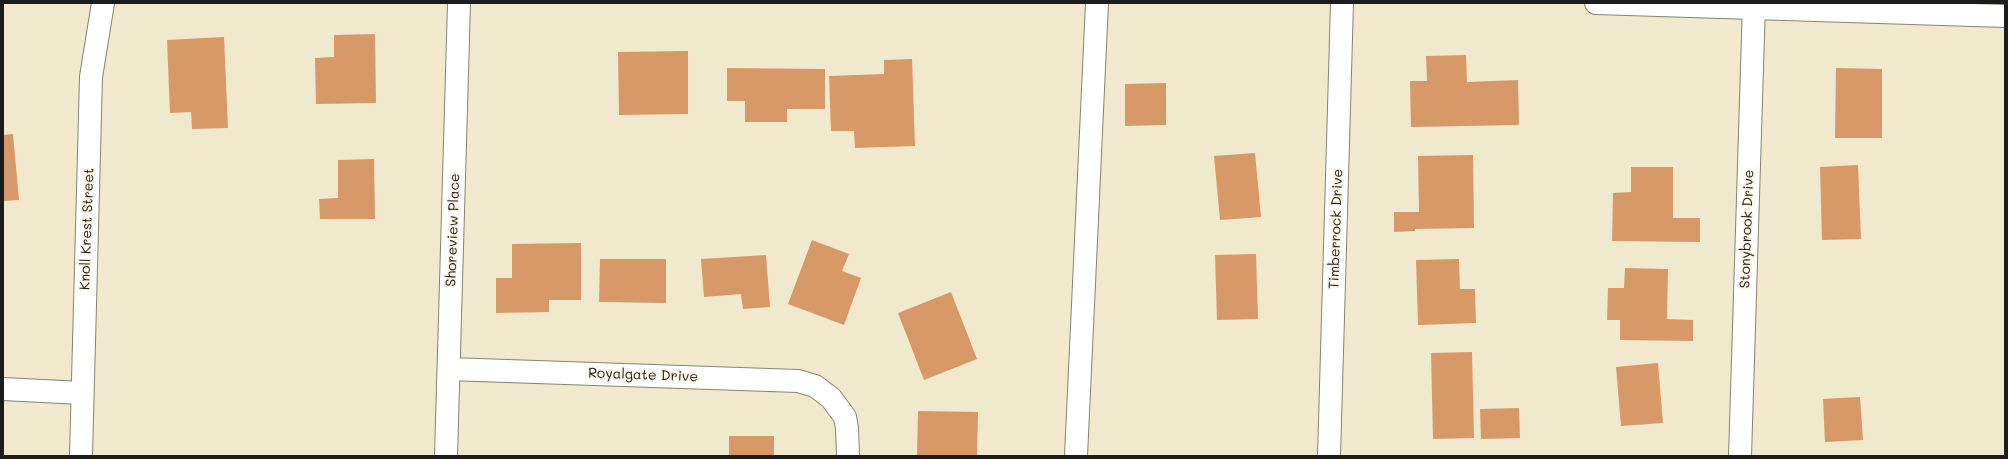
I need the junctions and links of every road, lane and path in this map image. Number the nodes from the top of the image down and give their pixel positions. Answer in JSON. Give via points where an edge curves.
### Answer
{"nodes":[{"id":1,"x":103,"y":3,"type":"edge"},
{"id":2,"x":459,"y":3,"type":"edge"},
{"id":3,"x":1097,"y":3,"type":"edge"},
{"id":4,"x":1342,"y":3,"type":"edge"},
{"id":5,"x":1596,"y":3,"type":"edge"},
{"id":6,"x":1753,"y":5,"type":"edge"},
{"id":7,"x":2005,"y":16,"type":"edge"},
{"id":8,"x":449,"y":369,"type":"junction"},
{"id":9,"x":3,"y":389,"type":"edge"},
{"id":10,"x":82,"y":392,"type":"junction"},
{"id":11,"x":81,"y":456,"type":"edge"},
{"id":12,"x":446,"y":456,"type":"edge"},
{"id":13,"x":848,"y":456,"type":"edge"},
{"id":14,"x":1076,"y":456,"type":"edge"},
{"id":15,"x":1329,"y":456,"type":"edge"},
{"id":16,"x":1740,"y":456,"type":"edge"}],
"edges":[{"from":1,"to":10,"type":"street","name":"Knoll Krest Street","via":[[91,77]]},
{"from":2,"to":8,"type":"street","name":"Shoreview Place"},
{"from":3,"to":14,"type":"street"},
{"from":4,"to":15,"type":"street","name":"Timberrock Drive"},
{"from":5,"to":6,"type":"street"},
{"from":6,"to":7,"type":"street"},
{"from":6,"to":16,"type":"street","name":"Stonybrook Drive"},
{"from":8,"to":12,"type":"street","name":"Shoreview Place"},
{"from":8,"to":13,"type":"street","name":"Royalgate Drive","via":[[798,381],[815,386],[831,398],[845,417]]},
{"from":9,"to":10,"type":"street"},
{"from":10,"to":11,"type":"street","name":"Knoll Krest Street"}]}
